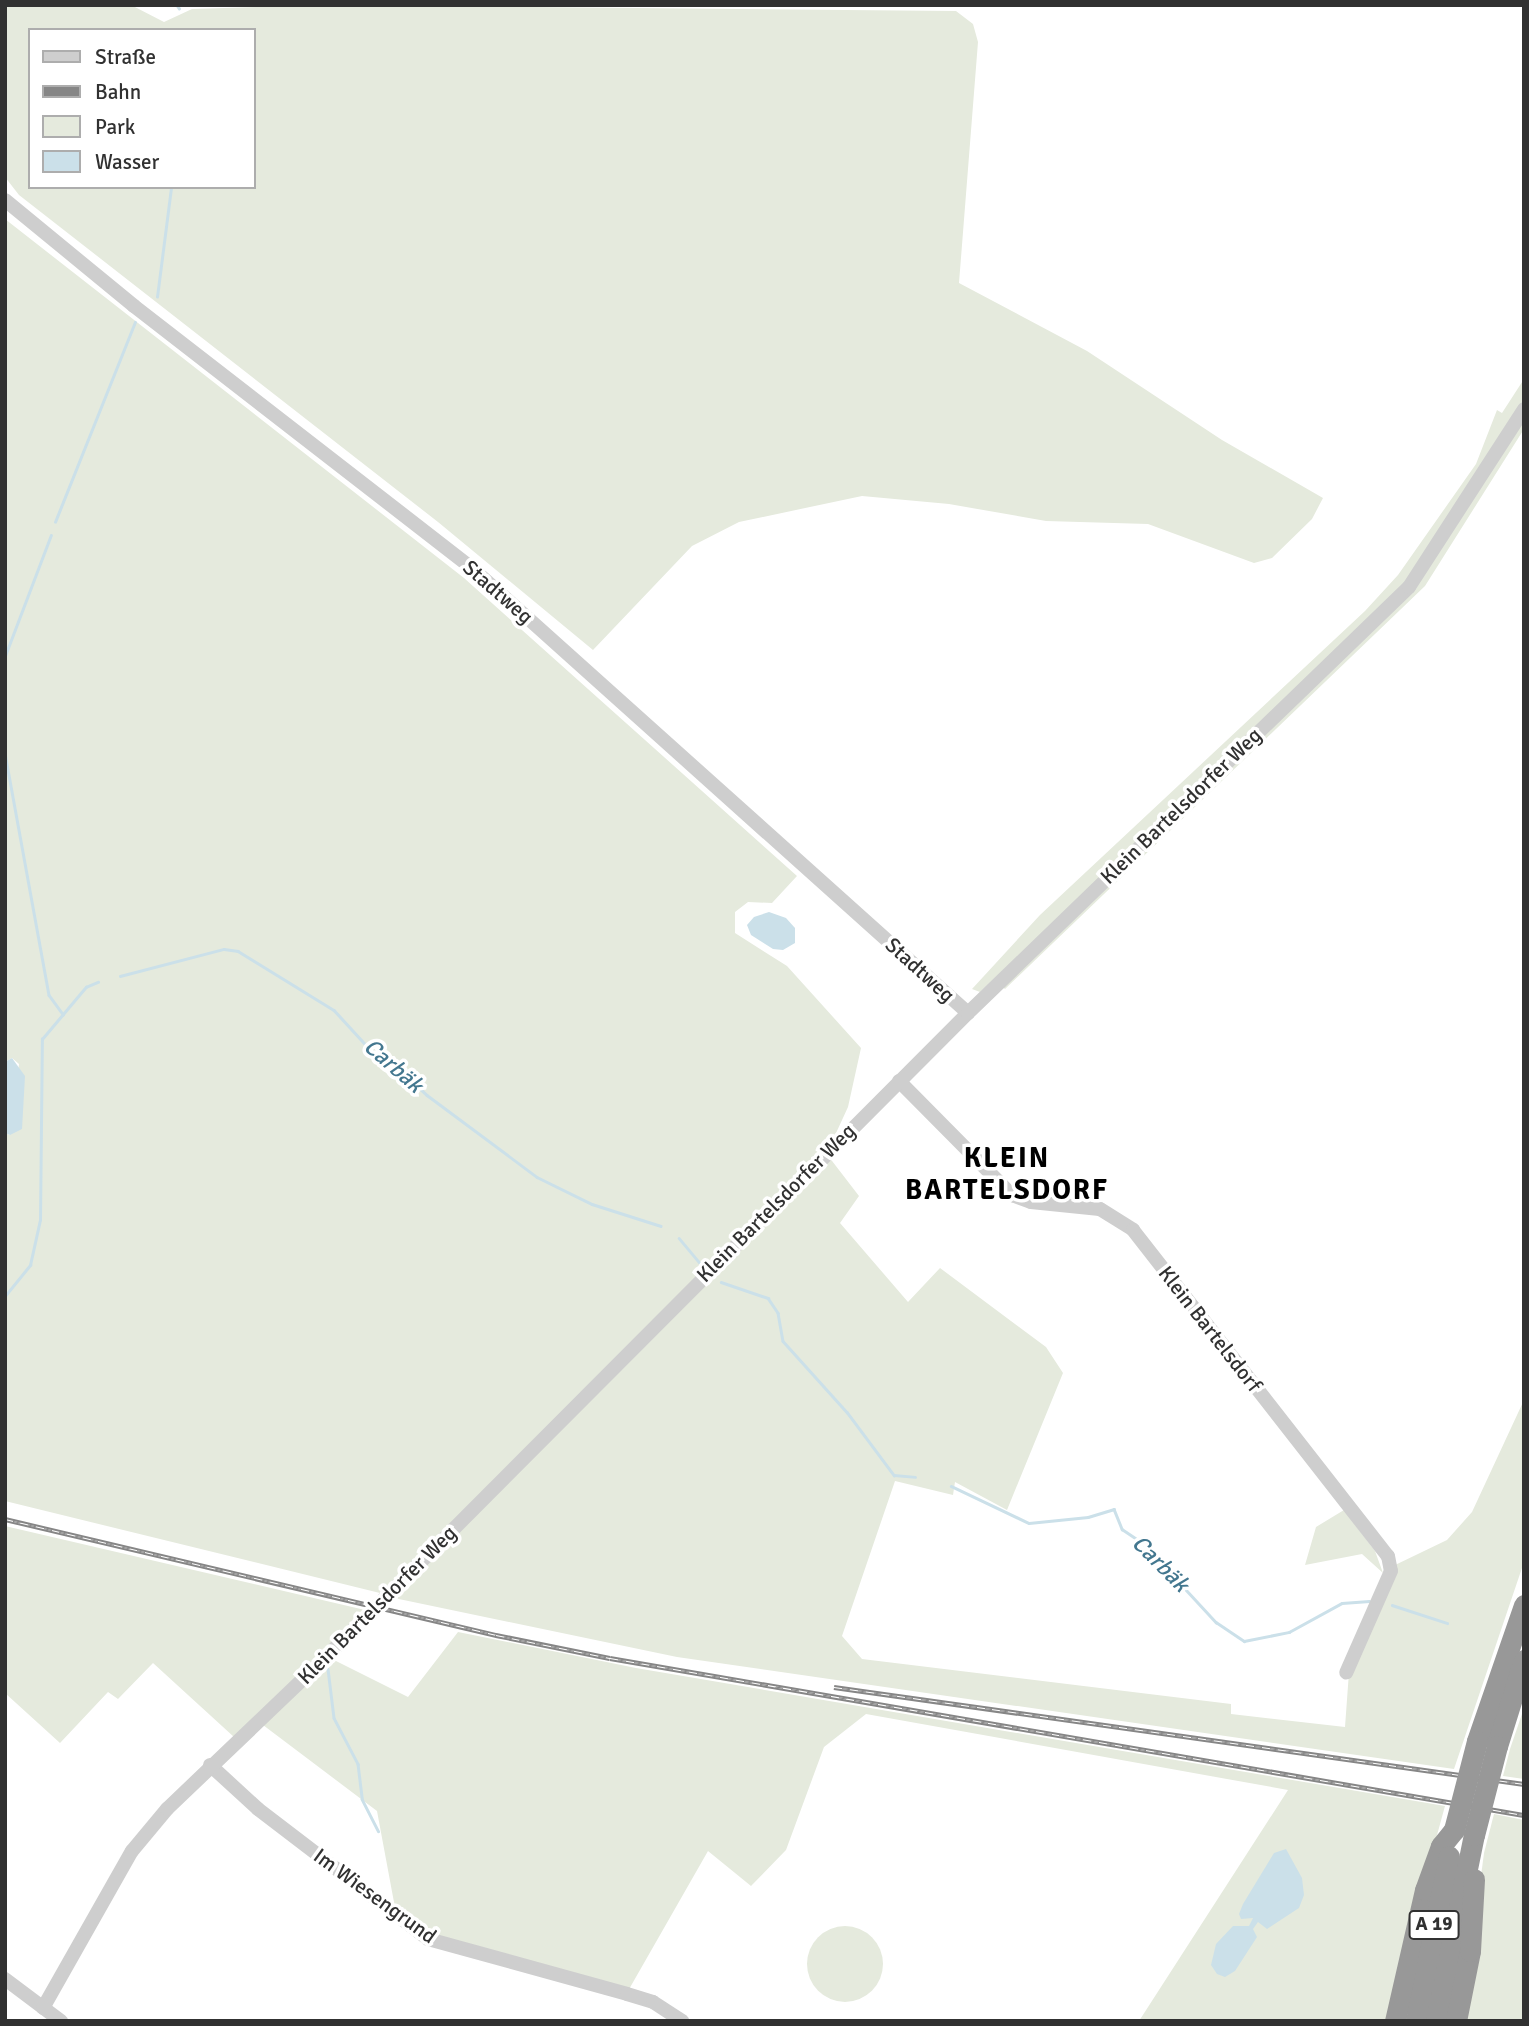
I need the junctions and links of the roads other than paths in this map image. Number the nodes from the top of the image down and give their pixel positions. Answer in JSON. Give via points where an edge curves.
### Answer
{"nodes":[{"id":1,"x":5,"y":200,"type":"edge"},
{"id":2,"x":1524,"y":409,"type":"edge"},
{"id":3,"x":968,"y":1013,"type":"junction"},
{"id":4,"x":899,"y":1081,"type":"junction"},
{"id":5,"x":1524,"y":1605,"type":"edge"},
{"id":6,"x":1524,"y":1660,"type":"edge"},
{"id":7,"x":1346,"y":1673,"type":"dead end"},
{"id":8,"x":1487,"y":1744,"type":"junction"},
{"id":9,"x":210,"y":1765,"type":"junction"},
{"id":10,"x":1464,"y":1832,"type":"junction"},
{"id":11,"x":5,"y":1979,"type":"edge"},
{"id":12,"x":43,"y":2008,"type":"junction"},
{"id":13,"x":61,"y":2021,"type":"edge"},
{"id":14,"x":682,"y":2021,"type":"edge"},
{"id":15,"x":1395,"y":2021,"type":"edge"},
{"id":16,"x":1416,"y":2021,"type":"edge"},
{"id":17,"x":1436,"y":2021,"type":"edge"},
{"id":18,"x":1456,"y":2021,"type":"edge"}],
"edges":[{"from":1,"to":3,"type":"street","name":"Stadtweg","via":[[473,569]]},
{"from":2,"to":3,"type":"street","name":"Klein Bartelsdorfer Weg","via":[[1409,587]]},
{"from":3,"to":4,"type":"street","name":"Klein Bartelsdorfer Weg"},
{"from":4,"to":7,"type":"street","name":"Klein Bartelsdorf","via":[[1012,1195],[1031,1202],[1100,1209],[1133,1230],[1388,1556],[1391,1571]]},
{"from":4,"to":9,"type":"street","name":"Klein Bartelsdorfer Weg","via":[[328,1656]]},
{"from":5,"to":8,"type":"highway","number":"A 19"},
{"from":6,"to":8,"type":"highway","number":"A 19"},
{"from":8,"to":10,"type":"highway","number":"A 19","bridge":true},
{"from":9,"to":12,"type":"street","name":"Klein Bartelsdorfer Weg","via":[[132,1851]]},
{"from":9,"to":14,"type":"street","name":"Im Wiesengrund","via":[[258,1809],[428,1939],[627,1993],[653,2002]]},
{"from":10,"to":15,"type":"highway","via":[[1441,1846],[1425,1890]]},
{"from":10,"to":16,"type":"highway","number":"A 19"},
{"from":10,"to":17,"type":"highway","number":"A 19"},
{"from":10,"to":18,"type":"highway","via":[[1473,1924]]},
{"from":11,"to":12,"type":"street"},
{"from":12,"to":13,"type":"street"}]}
